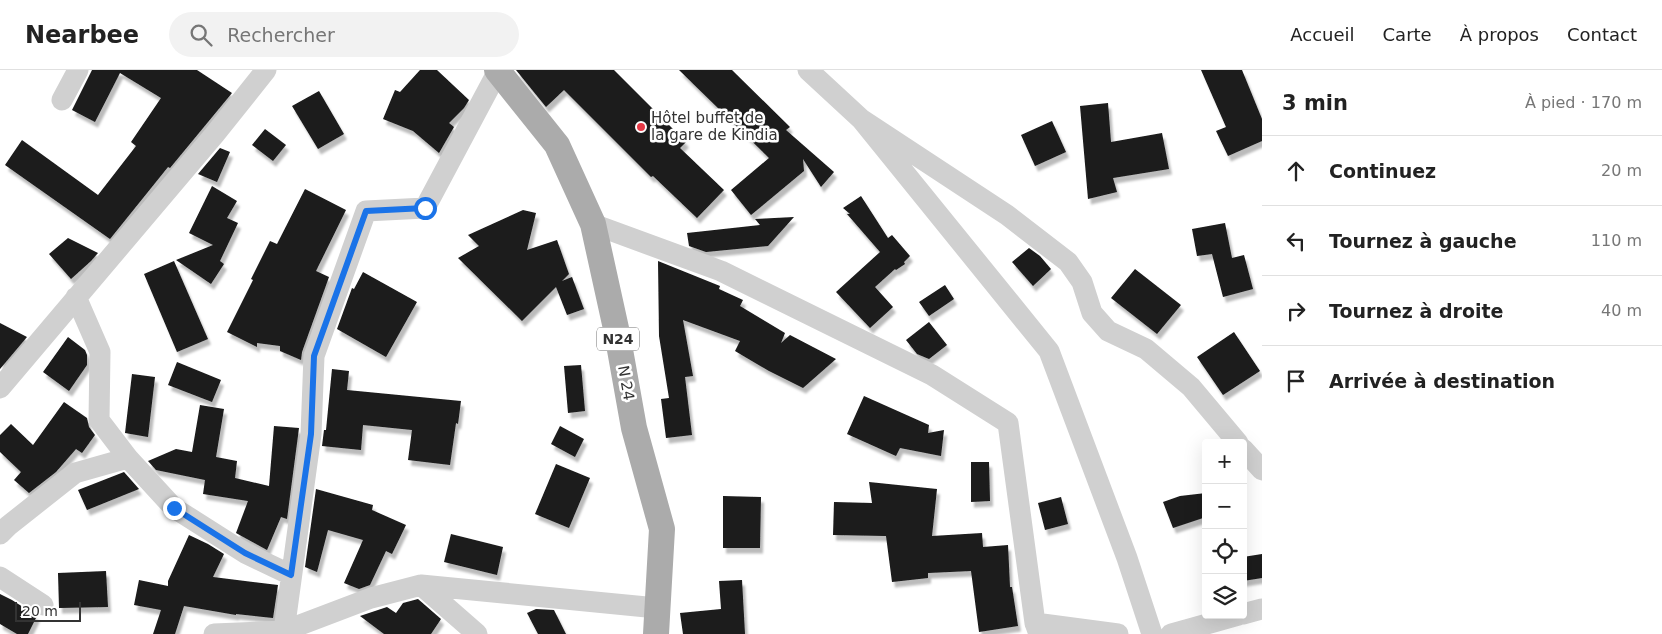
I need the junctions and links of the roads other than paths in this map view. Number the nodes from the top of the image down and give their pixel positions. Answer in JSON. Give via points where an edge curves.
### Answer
{"nodes":[{"id":1,"x":78,"y":70,"type":"edge"},
{"id":2,"x":266,"y":70,"type":"edge"},
{"id":3,"x":808,"y":70,"type":"edge"},
{"id":4,"x":498,"y":71,"type":"edge"},
{"id":5,"x":62,"y":100,"type":"dead end"},
{"id":6,"x":861,"y":119,"type":"junction"},
{"id":7,"x":593,"y":224,"type":"junction"},
{"id":8,"x":76,"y":297,"type":"junction"},
{"id":9,"x":0,"y":388,"type":"edge"},
{"id":10,"x":1235,"y":439,"type":"edge"},
{"id":11,"x":1247,"y":453,"type":"edge"},
{"id":12,"x":128,"y":458,"type":"junction"},
{"id":13,"x":1262,"y":470,"type":"edge"},
{"id":14,"x":0,"y":534,"type":"edge"},
{"id":15,"x":291,"y":575,"type":"junction"},
{"id":16,"x":0,"y":577,"type":"edge"},
{"id":17,"x":421,"y":584,"type":"junction"},
{"id":18,"x":43,"y":604,"type":"dead end"},
{"id":19,"x":657,"y":608,"type":"junction"},
{"id":20,"x":1262,"y":609,"type":"edge"},
{"id":21,"x":1247,"y":613,"type":"edge"},
{"id":22,"x":1225,"y":619,"type":"edge"},
{"id":23,"x":1037,"y":628,"type":"edge"},
{"id":24,"x":284,"y":631,"type":"junction"},
{"id":25,"x":214,"y":634,"type":"edge"},
{"id":26,"x":477,"y":634,"type":"edge"},
{"id":27,"x":656,"y":634,"type":"edge"},
{"id":28,"x":1118,"y":634,"type":"edge"},
{"id":29,"x":1152,"y":634,"type":"edge"},
{"id":30,"x":1171,"y":634,"type":"edge"}],
"edges":[{"from":1,"to":5,"type":"street"},
{"from":2,"to":8,"type":"street"},
{"from":3,"to":6,"type":"street"},
{"from":4,"to":7,"type":"main road","name":"N 24","number":"N24","via":[[557,145]]},
{"from":4,"to":15,"type":"street","via":[[425,208],[366,211],[314,356],[311,434]]},
{"from":6,"to":10,"type":"street","via":[[1007,215],[1068,262],[1082,282],[1092,313],[1108,330],[1146,349],[1191,387]]},
{"from":6,"to":29,"type":"street","via":[[1049,351],[1127,558]]},
{"from":7,"to":19,"type":"main road","name":"N 24","number":"N24","via":[[634,428],[662,529]]},
{"from":7,"to":23,"type":"street","via":[[721,271],[932,375],[1008,423]]},
{"from":8,"to":9,"type":"street"},
{"from":8,"to":12,"type":"street","via":[[100,352],[99,420]]},
{"from":11,"to":13,"type":"street"},
{"from":12,"to":14,"type":"street","via":[[75,473]]},
{"from":12,"to":15,"type":"street","via":[[174,508],[245,553]]},
{"from":15,"to":24,"type":"street"},
{"from":16,"to":18,"type":"street"},
{"from":17,"to":19,"type":"street"},
{"from":17,"to":24,"type":"street","via":[[371,598]]},
{"from":17,"to":26,"type":"street"},
{"from":19,"to":27,"type":"main road","name":"N 24","number":"N24"},
{"from":20,"to":21,"type":"street"},
{"from":22,"to":30,"type":"street"},
{"from":23,"to":28,"type":"street"},
{"from":24,"to":25,"type":"street"}]}
